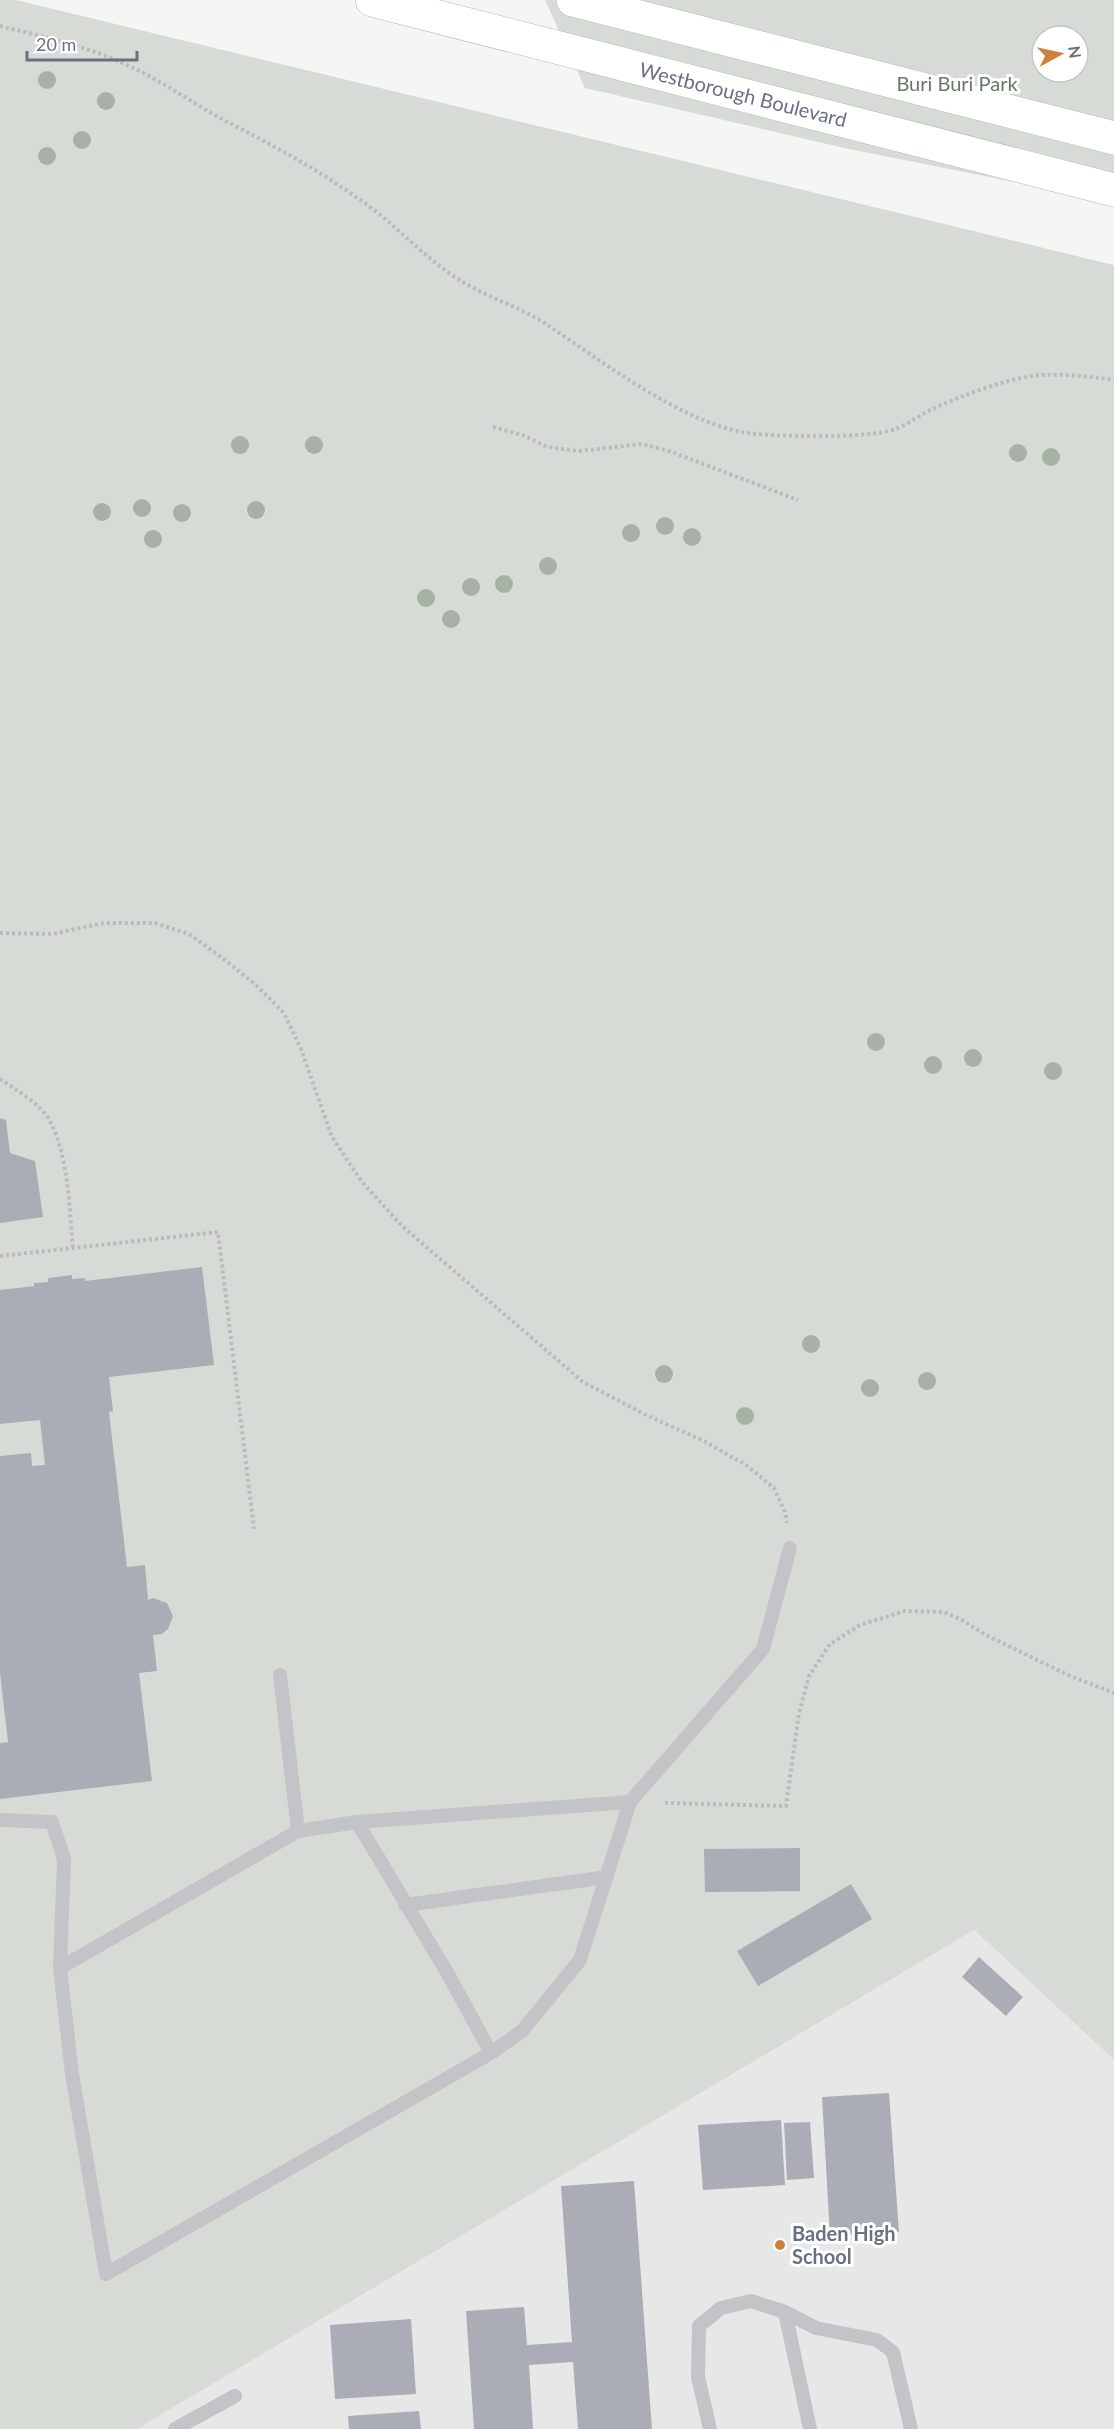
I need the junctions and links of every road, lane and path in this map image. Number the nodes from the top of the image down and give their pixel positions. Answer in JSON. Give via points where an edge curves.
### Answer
{"nodes":[{"id":1,"x":372,"y":0,"type":"edge"},
{"id":2,"x":573,"y":0,"type":"edge"},
{"id":3,"x":0,"y":26,"type":"edge"},
{"id":4,"x":1114,"y":138,"type":"edge"},
{"id":5,"x":1114,"y":190,"type":"edge"},
{"id":6,"x":1114,"y":380,"type":"edge"},
{"id":7,"x":493,"y":427,"type":"dead end"},
{"id":8,"x":798,"y":500,"type":"dead end"},
{"id":9,"x":0,"y":933,"type":"edge"},
{"id":10,"x":0,"y":1080,"type":"edge"},
{"id":11,"x":73,"y":1248,"type":"junction"},
{"id":12,"x":0,"y":1256,"type":"edge"},
{"id":13,"x":254,"y":1530,"type":"dead end"},
{"id":14,"x":790,"y":1548,"type":"joint"},
{"id":15,"x":280,"y":1675,"type":"dead end"},
{"id":16,"x":1114,"y":1693,"type":"edge"},
{"id":17,"x":630,"y":1802,"type":"junction"},
{"id":18,"x":0,"y":1820,"type":"edge"},
{"id":19,"x":357,"y":1822,"type":"junction"},
{"id":20,"x":298,"y":1830,"type":"junction"},
{"id":21,"x":607,"y":1876,"type":"junction"},
{"id":22,"x":405,"y":1905,"type":"junction"},
{"id":23,"x":60,"y":1968,"type":"junction"},
{"id":24,"x":491,"y":2053,"type":"junction"},
{"id":25,"x":784,"y":2312,"type":"junction"},
{"id":26,"x":235,"y":2396,"type":"dead end"},
{"id":27,"x":175,"y":2429,"type":"edge"},
{"id":28,"x":710,"y":2429,"type":"edge"},
{"id":29,"x":810,"y":2429,"type":"edge"},
{"id":30,"x":911,"y":2429,"type":"edge"}],
"edges":[{"from":1,"to":5,"type":"main road","name":"Westborough Boulevard"},
{"from":2,"to":4,"type":"main road"},
{"from":3,"to":6,"type":"path","via":[[124,63],[169,87],[357,197],[462,282],[543,322],[666,401],[706,421],[742,432],[787,435],[893,431],[974,391],[1037,375]]},
{"from":7,"to":8,"type":"path","via":[[547,447],[579,451],[642,444],[660,448]]},
{"from":9,"to":14,"type":"path","via":[[52,934],[104,923],[155,923],[189,934],[221,957],[284,1013],[302,1049],[332,1137],[362,1182],[402,1226],[584,1382],[704,1441],[746,1465],[774,1488],[785,1512]]},
{"from":10,"to":11,"type":"path","via":[[24,1095],[49,1119],[67,1188]]},
{"from":11,"to":12,"type":"path"},
{"from":11,"to":13,"type":"path","via":[[218,1232]]},
{"from":14,"to":17,"type":"lane","via":[[763,1649]]},
{"from":15,"to":20,"type":"lane"},
{"from":16,"to":17,"type":"path","via":[[1057,1670],[944,1612],[906,1611],[860,1625],[830,1644],[809,1676],[799,1713],[786,1806]]},
{"from":17,"to":19,"type":"lane"},
{"from":17,"to":21,"type":"lane"},
{"from":18,"to":23,"type":"lane","via":[[52,1822],[64,1859]]},
{"from":19,"to":20,"type":"lane"},
{"from":19,"to":22,"type":"lane"},
{"from":20,"to":23,"type":"lane"},
{"from":21,"to":22,"type":"lane"},
{"from":21,"to":24,"type":"lane","via":[[580,1960],[522,2031]]},
{"from":22,"to":24,"type":"lane"},
{"from":23,"to":24,"type":"lane","via":[[72,2074],[105,2274]]},
{"from":25,"to":28,"type":"lane","via":[[751,2301],[721,2308],[699,2326],[698,2377]]},
{"from":25,"to":29,"type":"lane"},
{"from":25,"to":30,"type":"lane","via":[[816,2328],[877,2340],[894,2352]]},
{"from":26,"to":27,"type":"lane"}]}
